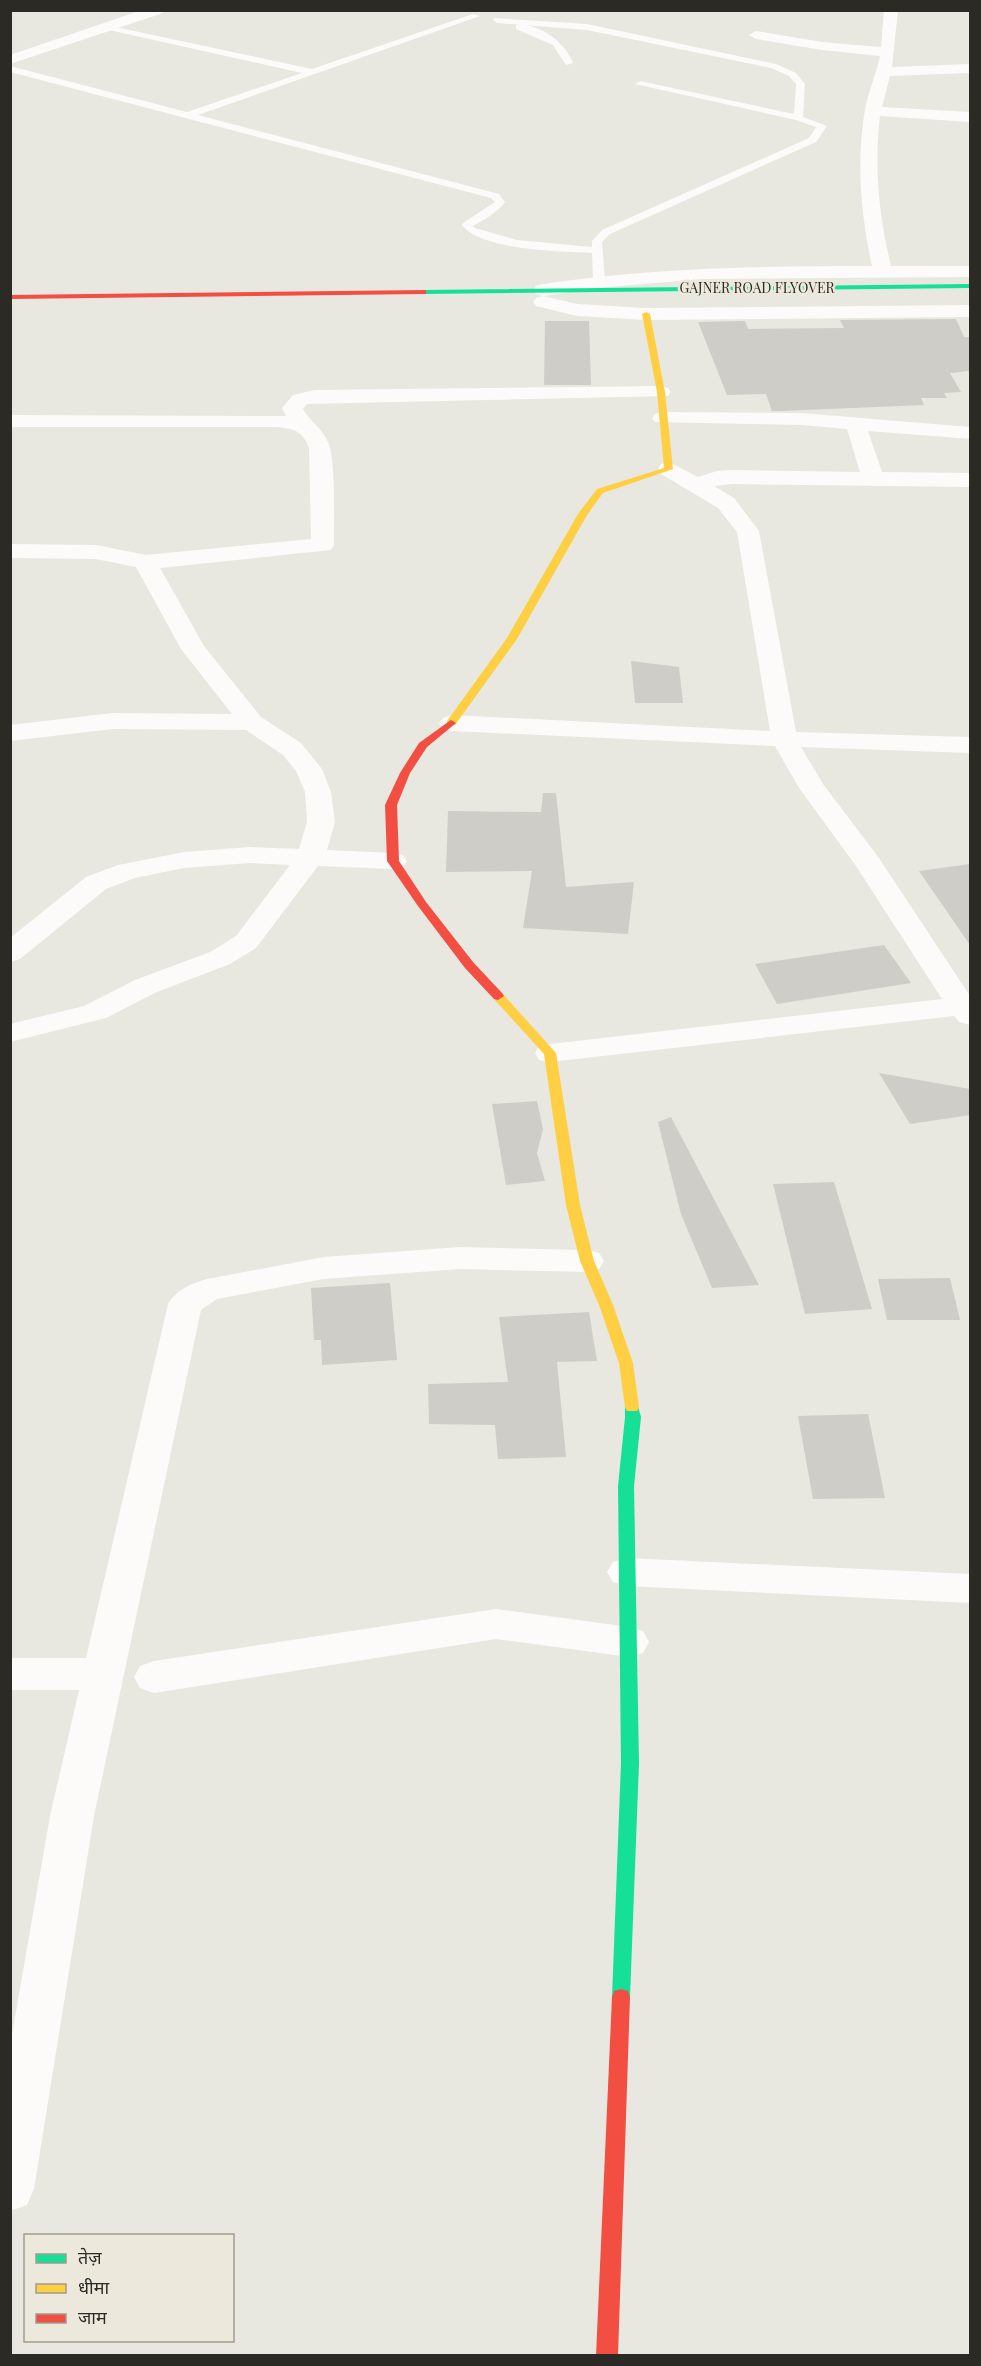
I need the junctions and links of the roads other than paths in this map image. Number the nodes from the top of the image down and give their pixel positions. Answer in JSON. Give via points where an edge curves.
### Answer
{"nodes":[{"id":1,"x":158,"y":10,"type":"edge"},
{"id":2,"x":891,"y":10,"type":"edge"},
{"id":3,"x":456,"y":12,"type":"dead end"},
{"id":4,"x":476,"y":16,"type":"junction"},
{"id":5,"x":497,"y":20,"type":"junction"},
{"id":6,"x":756,"y":25,"type":"dead end"},
{"id":7,"x":110,"y":27,"type":"junction"},
{"id":8,"x":21,"y":39,"type":"dead end"},
{"id":9,"x":53,"y":46,"type":"junction"},
{"id":10,"x":887,"y":52,"type":"junction"},
{"id":11,"x":10,"y":60,"type":"edge"},
{"id":12,"x":569,"y":63,"type":"dead end"},
{"id":13,"x":970,"y":68,"type":"edge"},
{"id":14,"x":10,"y":69,"type":"edge"},
{"id":15,"x":882,"y":72,"type":"junction"},
{"id":16,"x":314,"y":73,"type":"junction"},
{"id":17,"x":330,"y":76,"type":"dead end"},
{"id":18,"x":640,"y":84,"type":"dead end"},
{"id":19,"x":873,"y":111,"type":"junction"},
{"id":20,"x":188,"y":115,"type":"junction"},
{"id":21,"x":970,"y":117,"type":"edge"},
{"id":22,"x":798,"y":118,"type":"junction"},
{"id":23,"x":596,"y":250,"type":"junction"},
{"id":24,"x":883,"y":272,"type":"junction"},
{"id":25,"x":970,"y":272,"type":"edge"},
{"id":26,"x":598,"y":285,"type":"junction"},
{"id":27,"x":970,"y":286,"type":"edge"},
{"id":28,"x":543,"y":296,"type":"junction"},
{"id":29,"x":10,"y":297,"type":"edge"},
{"id":30,"x":970,"y":298,"type":"edge"},
{"id":31,"x":10,"y":309,"type":"edge"},
{"id":32,"x":970,"y":311,"type":"edge"},
{"id":33,"x":646,"y":314,"type":"junction"},
{"id":34,"x":661,"y":392,"type":"junction"},
{"id":35,"x":662,"y":418,"type":"junction"},
{"id":36,"x":10,"y":421,"type":"edge"},
{"id":37,"x":855,"y":422,"type":"junction"},
{"id":38,"x":302,"y":424,"type":"junction"},
{"id":39,"x":970,"y":433,"type":"edge"},
{"id":40,"x":669,"y":469,"type":"junction"},
{"id":41,"x":873,"y":478,"type":"junction"},
{"id":42,"x":970,"y":480,"type":"edge"},
{"id":43,"x":697,"y":485,"type":"junction"},
{"id":44,"x":10,"y":551,"type":"edge"},
{"id":45,"x":145,"y":562,"type":"junction"},
{"id":46,"x":252,"y":722,"type":"junction"},
{"id":47,"x":452,"y":723,"type":"junction"},
{"id":48,"x":10,"y":733,"type":"edge"},
{"id":49,"x":784,"y":739,"type":"junction"},
{"id":50,"x":970,"y":745,"type":"edge"},
{"id":51,"x":310,"y":856,"type":"junction"},
{"id":52,"x":393,"y":861,"type":"junction"},
{"id":53,"x":10,"y":953,"type":"edge"},
{"id":54,"x":968,"y":1009,"type":"edge"},
{"id":55,"x":10,"y":1033,"type":"edge"},
{"id":56,"x":550,"y":1053,"type":"junction"},
{"id":57,"x":586,"y":1261,"type":"junction"},
{"id":58,"x":627,"y":1572,"type":"junction"},
{"id":59,"x":970,"y":1589,"type":"edge"},
{"id":60,"x":629,"y":1642,"type":"junction"},
{"id":61,"x":10,"y":1674,"type":"edge"},
{"id":62,"x":105,"y":1674,"type":"junction"},
{"id":63,"x":154,"y":1677,"type":"dead end"},
{"id":64,"x":10,"y":2189,"type":"edge"},
{"id":65,"x":608,"y":2355,"type":"edge"}],
"edges":[{"from":1,"to":7,"type":"street"},
{"from":2,"to":10,"type":"street"},
{"from":3,"to":4,"type":"lane"},
{"from":4,"to":5,"type":"lane"},
{"from":4,"to":16,"type":"lane"},
{"from":5,"to":12,"type":"lane","via":[[552,40],[566,50]]},
{"from":5,"to":22,"type":"lane","via":[[587,27],[773,66],[799,79],[802,91]]},
{"from":6,"to":10,"type":"street","via":[[822,46]]},
{"from":7,"to":9,"type":"street"},
{"from":7,"to":16,"type":"lane"},
{"from":8,"to":9,"type":"street"},
{"from":9,"to":11,"type":"street"},
{"from":10,"to":15,"type":"street"},
{"from":13,"to":15,"type":"street"},
{"from":14,"to":20,"type":"lane"},
{"from":15,"to":19,"type":"street"},
{"from":16,"to":17,"type":"lane"},
{"from":16,"to":20,"type":"lane"},
{"from":18,"to":22,"type":"lane"},
{"from":19,"to":21,"type":"street"},
{"from":19,"to":24,"type":"street","via":[[869,139],[870,201]]},
{"from":20,"to":23,"type":"lane","via":[[495,196],[500,202],[494,209],[467,225],[482,235],[527,245]]},
{"from":22,"to":23,"type":"lane","via":[[822,126],[813,140],[622,223],[606,232],[597,242]]},
{"from":23,"to":26,"type":"lane"},
{"from":24,"to":25,"type":"street"},
{"from":24,"to":26,"type":"street","via":[[679,274]]},
{"from":26,"to":27,"type":"street","name":"GAJNER ROAD FLYOVER"},
{"from":26,"to":28,"type":"street"},
{"from":28,"to":29,"type":"street"},
{"from":28,"to":30,"type":"street","name":"GAJNER ROAD FLYOVER","via":[[613,302]]},
{"from":28,"to":31,"type":"street"},
{"from":28,"to":33,"type":"street","via":[[577,310]]},
{"from":32,"to":33,"type":"street"},
{"from":33,"to":34,"type":"street"},
{"from":34,"to":35,"type":"street"},
{"from":34,"to":38,"type":"street","via":[[314,396],[300,399],[292,408]]},
{"from":35,"to":37,"type":"street"},
{"from":35,"to":40,"type":"street"},
{"from":36,"to":38,"type":"street"},
{"from":37,"to":39,"type":"street"},
{"from":37,"to":41,"type":"street"},
{"from":38,"to":45,"type":"street","via":[[315,433],[320,448],[323,545]]},
{"from":40,"to":43,"type":"street"},
{"from":40,"to":47,"type":"street","via":[[600,491],[512,639]]},
{"from":41,"to":42,"type":"street"},
{"from":41,"to":43,"type":"street","via":[[732,477]]},
{"from":43,"to":49,"type":"street","via":[[726,503],[748,531]]},
{"from":44,"to":45,"type":"street","via":[[96,552]]},
{"from":45,"to":46,"type":"street","via":[[192,649]]},
{"from":46,"to":48,"type":"street","via":[[113,721]]},
{"from":46,"to":51,"type":"street","via":[[292,749],[309,769],[318,792],[321,822]]},
{"from":47,"to":49,"type":"street"},
{"from":47,"to":52,"type":"street","via":[[423,745],[391,805]]},
{"from":49,"to":50,"type":"street"},
{"from":49,"to":54,"type":"street","via":[[794,762]]},
{"from":51,"to":52,"type":"street"},
{"from":51,"to":53,"type":"street","via":[[184,860],[128,872],[96,883]]},
{"from":51,"to":55,"type":"street","via":[[246,942],[220,958],[146,986],[94,1012]]},
{"from":52,"to":56,"type":"street","via":[[469,965]]},
{"from":54,"to":56,"type":"street"},
{"from":56,"to":57,"type":"street","via":[[573,1205]]},
{"from":57,"to":58,"type":"street","via":[[626,1363],[633,1418],[626,1486]]},
{"from":57,"to":62,"type":"street","via":[[460,1258],[324,1268],[207,1290],[185,1304]]},
{"from":58,"to":59,"type":"street"},
{"from":58,"to":60,"type":"street"},
{"from":60,"to":63,"type":"street","via":[[496,1624]]},
{"from":60,"to":65,"type":"street","via":[[630,1763]]},
{"from":61,"to":62,"type":"street"},
{"from":62,"to":64,"type":"street","via":[[72,1816]]}]}
